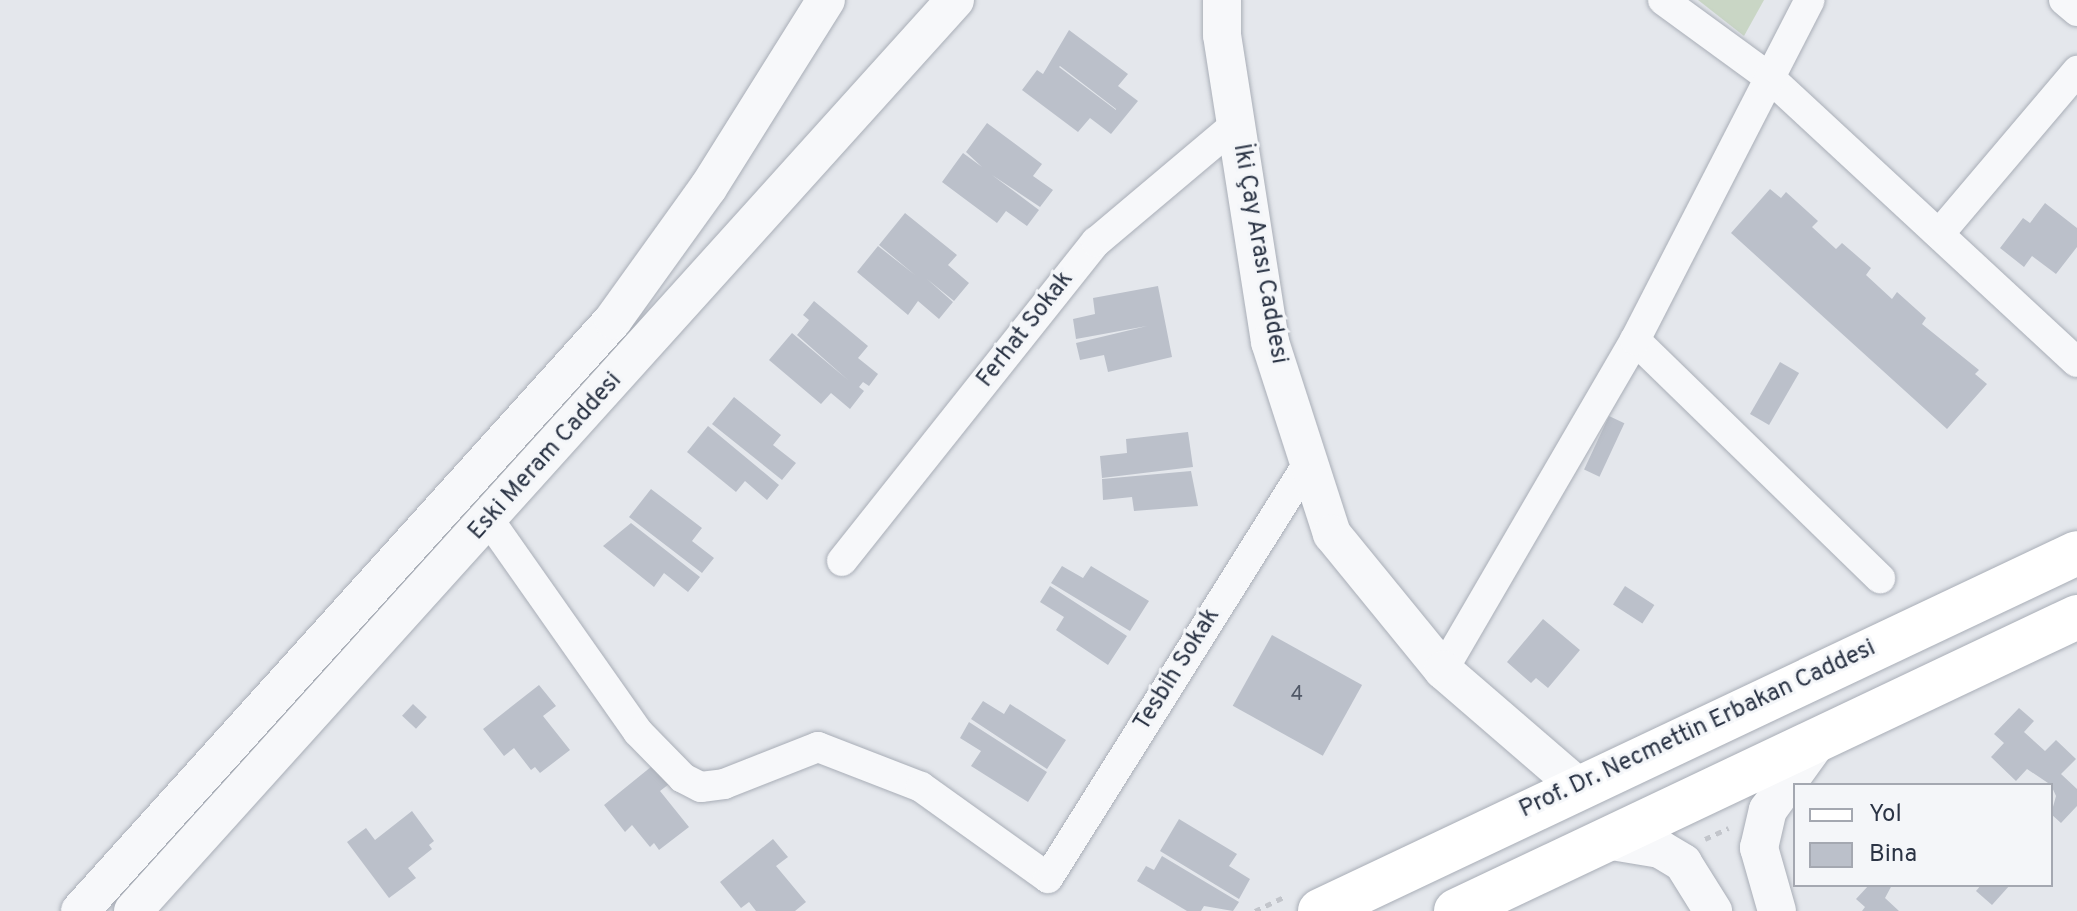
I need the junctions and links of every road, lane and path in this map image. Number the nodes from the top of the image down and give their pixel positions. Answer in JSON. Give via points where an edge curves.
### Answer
{"nodes":[{"id":1,"x":826,"y":0,"type":"edge"},
{"id":2,"x":955,"y":0,"type":"edge"},
{"id":3,"x":1222,"y":0,"type":"edge"},
{"id":4,"x":1663,"y":0,"type":"edge"},
{"id":5,"x":1810,"y":0,"type":"edge"},
{"id":6,"x":2064,"y":0,"type":"edge"},
{"id":7,"x":2077,"y":11,"type":"edge"},
{"id":8,"x":2077,"y":71,"type":"edge"},
{"id":9,"x":1770,"y":78,"type":"junction"},
{"id":10,"x":1236,"y":124,"type":"junction"},
{"id":11,"x":1939,"y":234,"type":"junction"},
{"id":12,"x":1635,"y":340,"type":"junction"},
{"id":13,"x":2077,"y":362,"type":"edge"},
{"id":14,"x":1309,"y":462,"type":"junction"},
{"id":15,"x":489,"y":520,"type":"junction"},
{"id":16,"x":2077,"y":553,"type":"edge"},
{"id":17,"x":842,"y":561,"type":"dead end"},
{"id":18,"x":1880,"y":578,"type":"dead end"},
{"id":19,"x":2077,"y":617,"type":"edge"},
{"id":20,"x":1443,"y":670,"type":"junction"},
{"id":21,"x":1819,"y":739,"type":"junction"},
{"id":22,"x":1576,"y":785,"type":"junction"},
{"id":23,"x":1606,"y":840,"type":"junction"},
{"id":24,"x":80,"y":911,"type":"edge"},
{"id":25,"x":133,"y":911,"type":"edge"},
{"id":26,"x":1320,"y":911,"type":"edge"},
{"id":27,"x":1456,"y":911,"type":"edge"},
{"id":28,"x":1713,"y":911,"type":"edge"},
{"id":29,"x":1777,"y":911,"type":"edge"}],
"edges":[{"from":1,"to":24,"type":"street","name":"Eski Meram Caddesi","via":[[708,188],[603,332]]},
{"from":2,"to":15,"type":"street","name":"Eski Meram Caddesi"},
{"from":3,"to":10,"type":"street","name":"İki Çay Arası Caddesi"},
{"from":4,"to":9,"type":"street"},
{"from":5,"to":9,"type":"street"},
{"from":6,"to":7,"type":"street"},
{"from":8,"to":11,"type":"street"},
{"from":9,"to":11,"type":"street"},
{"from":9,"to":12,"type":"street"},
{"from":10,"to":14,"type":"street","name":"İki Çay Arası Caddesi","via":[[1270,342]]},
{"from":10,"to":17,"type":"street","name":"Ferhat Sokak","via":[[1096,242]]},
{"from":11,"to":13,"type":"street"},
{"from":12,"to":18,"type":"street"},
{"from":12,"to":20,"type":"street"},
{"from":14,"to":15,"type":"street","name":"Tesbih Sokak","via":[[1048,878],[921,787],[818,747],[724,784],[701,787],[683,778],[638,732]]},
{"from":14,"to":20,"type":"street","name":"İki Çay Arası Caddesi","via":[[1332,534]]},
{"from":15,"to":25,"type":"street","name":"Eski Meram Caddesi"},
{"from":16,"to":22,"type":"main road","name":"Prof. Dr. Necmettin Erbakan Caddesi"},
{"from":19,"to":21,"type":"main road"},
{"from":20,"to":22,"type":"street","name":"İki Çay Arası Caddesi"},
{"from":21,"to":23,"type":"main road"},
{"from":21,"to":29,"type":"street","via":[[1768,810],[1759,848]]},
{"from":22,"to":26,"type":"main road","name":"Prof. Dr. Necmettin Erbakan Caddesi"},
{"from":23,"to":27,"type":"main road"},
{"from":23,"to":28,"type":"street","via":[[1660,849],[1683,863]]}]}
